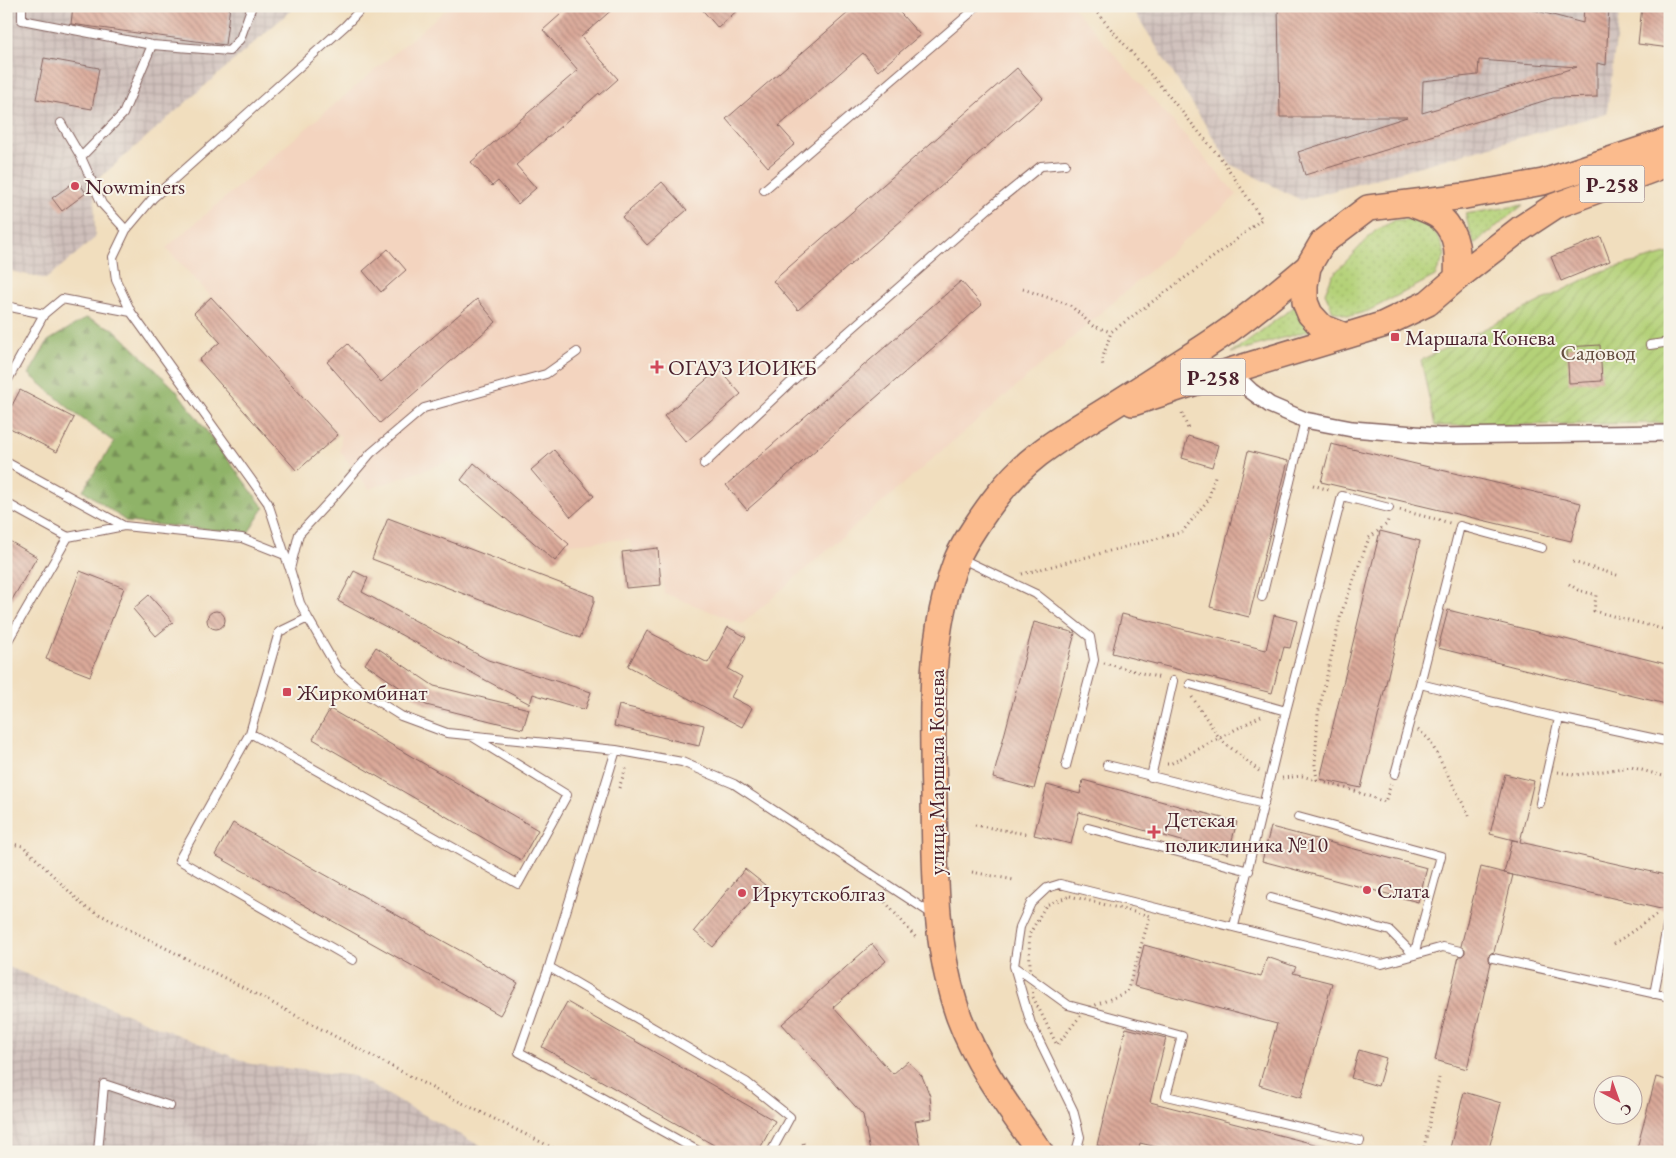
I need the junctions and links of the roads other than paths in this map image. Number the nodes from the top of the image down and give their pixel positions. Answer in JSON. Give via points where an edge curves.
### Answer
{"nodes":[{"id":1,"x":22,"y":6,"type":"edge"},
{"id":2,"x":252,"y":6,"type":"edge"},
{"id":3,"x":364,"y":6,"type":"edge"},
{"id":4,"x":976,"y":6,"type":"edge"},
{"id":5,"x":152,"y":44,"type":"junction"},
{"id":6,"x":61,"y":123,"type":"dead end"},
{"id":7,"x":1670,"y":140,"type":"edge"},
{"id":8,"x":81,"y":157,"type":"junction"},
{"id":9,"x":1670,"y":163,"type":"edge"},
{"id":10,"x":1065,"y":164,"type":"dead end"},
{"id":11,"x":764,"y":190,"type":"dead end"},
{"id":12,"x":1412,"y":204,"type":"junction"},
{"id":13,"x":126,"y":230,"type":"junction"},
{"id":14,"x":1308,"y":268,"type":"junction"},
{"id":15,"x":1457,"y":278,"type":"junction"},
{"id":16,"x":6,"y":306,"type":"edge"},
{"id":17,"x":131,"y":312,"type":"junction"},
{"id":18,"x":44,"y":314,"type":"junction"},
{"id":19,"x":1344,"y":336,"type":"junction"},
{"id":20,"x":1670,"y":342,"type":"edge"},
{"id":21,"x":1650,"y":345,"type":"dead end"},
{"id":22,"x":577,"y":352,"type":"dead end"},
{"id":23,"x":1230,"y":371,"type":"junction"},
{"id":24,"x":6,"y":383,"type":"edge"},
{"id":25,"x":1305,"y":420,"type":"junction"},
{"id":26,"x":1084,"y":424,"type":"junction"},
{"id":27,"x":1670,"y":434,"type":"edge"},
{"id":28,"x":6,"y":462,"type":"edge"},
{"id":29,"x":704,"y":464,"type":"dead end"},
{"id":30,"x":6,"y":503,"type":"edge"},
{"id":31,"x":1389,"y":508,"type":"road end"},
{"id":32,"x":124,"y":526,"type":"junction"},
{"id":33,"x":68,"y":537,"type":"junction"},
{"id":34,"x":1542,"y":548,"type":"dead end"},
{"id":35,"x":285,"y":554,"type":"junction"},
{"id":36,"x":958,"y":557,"type":"junction"},
{"id":37,"x":290,"y":569,"type":"junction"},
{"id":38,"x":1262,"y":597,"type":"dead end"},
{"id":39,"x":308,"y":618,"type":"junction"},
{"id":40,"x":6,"y":644,"type":"edge"},
{"id":41,"x":1173,"y":681,"type":"road end"},
{"id":42,"x":1190,"y":684,"type":"dead end"},
{"id":43,"x":1420,"y":684,"type":"junction"},
{"id":44,"x":1286,"y":710,"type":"junction"},
{"id":45,"x":1559,"y":718,"type":"junction"},
{"id":46,"x":250,"y":733,"type":"junction"},
{"id":47,"x":471,"y":736,"type":"junction"},
{"id":48,"x":1670,"y":742,"type":"edge"},
{"id":49,"x":616,"y":750,"type":"junction"},
{"id":50,"x":1066,"y":766,"type":"dead end"},
{"id":51,"x":1107,"y":766,"type":"dead end"},
{"id":52,"x":1395,"y":774,"type":"road end"},
{"id":53,"x":1151,"y":777,"type":"junction"},
{"id":54,"x":1540,"y":803,"type":"dead end"},
{"id":55,"x":1264,"y":804,"type":"junction"},
{"id":56,"x":1298,"y":817,"type":"dead end"},
{"id":57,"x":1088,"y":828,"type":"dead end"},
{"id":58,"x":1249,"y":871,"type":"junction"},
{"id":59,"x":1271,"y":898,"type":"dead end"},
{"id":60,"x":1670,"y":911,"type":"edge"},
{"id":61,"x":938,"y":918,"type":"junction"},
{"id":62,"x":1234,"y":926,"type":"junction"},
{"id":63,"x":1460,"y":951,"type":"dead end"},
{"id":64,"x":1414,"y":955,"type":"junction"},
{"id":65,"x":1493,"y":958,"type":"dead end"},
{"id":66,"x":353,"y":960,"type":"dead end"},
{"id":67,"x":1014,"y":966,"type":"junction"},
{"id":68,"x":549,"y":967,"type":"junction"},
{"id":69,"x":1654,"y":994,"type":"junction"},
{"id":70,"x":1670,"y":997,"type":"edge"},
{"id":71,"x":170,"y":1106,"type":"dead end"},
{"id":72,"x":1360,"y":1141,"type":"dead end"},
{"id":73,"x":98,"y":1152,"type":"edge"},
{"id":74,"x":700,"y":1152,"type":"edge"},
{"id":75,"x":770,"y":1152,"type":"edge"},
{"id":76,"x":1040,"y":1152,"type":"edge"},
{"id":77,"x":1076,"y":1152,"type":"edge"}],
"edges":[{"from":1,"to":5,"type":"lane","via":[[22,20]]},
{"from":2,"to":5,"type":"lane","via":[[240,39],[229,51]]},
{"from":3,"to":13,"type":"lane","via":[[153,198]]},
{"from":4,"to":11,"type":"lane"},
{"from":5,"to":8,"type":"lane","via":[[123,114]]},
{"from":6,"to":8,"type":"lane"},
{"from":7,"to":12,"type":"main road","number":"Р-258","via":[[1543,182]]},
{"from":8,"to":13,"type":"lane","via":[[102,204]]},
{"from":9,"to":15,"type":"main road","number":"Р-258","via":[[1555,206],[1520,228]]},
{"from":10,"to":29,"type":"lane","via":[[1041,166],[989,208],[790,383]]},
{"from":12,"to":14,"type":"main road","number":"Р-258","via":[[1368,208],[1322,243]]},
{"from":12,"to":15,"type":"main road","via":[[1441,218],[1456,238]]},
{"from":13,"to":17,"type":"lane","via":[[113,257],[116,280]]},
{"from":14,"to":19,"type":"main road","via":[[1305,302],[1310,314],[1322,327]]},
{"from":14,"to":26,"type":"main road","number":"Р-258","via":[[1232,328]]},
{"from":15,"to":19,"type":"main road","number":"Р-258","via":[[1428,303],[1382,325]]},
{"from":16,"to":18,"type":"lane"},
{"from":17,"to":18,"type":"lane","via":[[62,299]]},
{"from":17,"to":35,"type":"lane","via":[[268,503]]},
{"from":18,"to":24,"type":"lane"},
{"from":19,"to":23,"type":"main road","number":"Р-258"},
{"from":20,"to":21,"type":"lane"},
{"from":22,"to":37,"type":"lane","via":[[546,374],[424,408],[371,453],[299,534]]},
{"from":23,"to":25,"type":"street","via":[[1270,405]]},
{"from":23,"to":26,"type":"main road","number":"Р-258","via":[[1121,407]]},
{"from":25,"to":27,"type":"street","via":[[1352,430],[1439,436]]},
{"from":25,"to":38,"type":"lane"},
{"from":26,"to":36,"type":"main road","name":"улица Маршала Конева","via":[[1050,444],[1022,467],[998,495]]},
{"from":28,"to":32,"type":"lane"},
{"from":30,"to":33,"type":"lane"},
{"from":31,"to":44,"type":"lane","via":[[1342,496]]},
{"from":32,"to":33,"type":"lane"},
{"from":32,"to":35,"type":"lane","via":[[242,538]]},
{"from":33,"to":40,"type":"lane"},
{"from":34,"to":43,"type":"lane","via":[[1460,526]]},
{"from":35,"to":37,"type":"lane"},
{"from":36,"to":50,"type":"lane","via":[[1036,594],[1090,637],[1094,660]]},
{"from":36,"to":61,"type":"main road","name":"улица Маршала Конева","via":[[941,617],[932,692]]},
{"from":37,"to":39,"type":"lane"},
{"from":39,"to":46,"type":"lane","via":[[280,632]]},
{"from":39,"to":47,"type":"lane","via":[[338,670],[366,694],[401,716],[447,734]]},
{"from":41,"to":53,"type":"lane"},
{"from":42,"to":44,"type":"lane"},
{"from":43,"to":45,"type":"lane"},
{"from":43,"to":52,"type":"lane"},
{"from":44,"to":55,"type":"lane"},
{"from":45,"to":48,"type":"lane"},
{"from":45,"to":54,"type":"lane"},
{"from":46,"to":47,"type":"lane","via":[[518,884],[567,794]]},
{"from":46,"to":66,"type":"lane","via":[[179,860]]},
{"from":47,"to":49,"type":"lane"},
{"from":49,"to":61,"type":"lane","via":[[682,762],[734,784]]},
{"from":49,"to":68,"type":"lane"},
{"from":51,"to":53,"type":"lane"},
{"from":53,"to":55,"type":"lane"},
{"from":55,"to":58,"type":"lane"},
{"from":56,"to":64,"type":"lane","via":[[1441,856]]},
{"from":57,"to":58,"type":"lane"},
{"from":58,"to":62,"type":"lane"},
{"from":59,"to":64,"type":"lane","via":[[1390,931]]},
{"from":60,"to":69,"type":"lane"},
{"from":61,"to":76,"type":"main road","name":"улица Маршала Конева","via":[[949,982],[971,1044]]},
{"from":62,"to":64,"type":"lane","via":[[1382,964]]},
{"from":62,"to":67,"type":"lane","via":[[1060,884],[1047,888],[1031,902],[1020,927]]},
{"from":63,"to":64,"type":"lane","via":[[1443,947]]},
{"from":65,"to":69,"type":"lane"},
{"from":67,"to":72,"type":"lane","via":[[1068,1005],[1182,1036],[1166,1096]]},
{"from":67,"to":77,"type":"lane","via":[[1031,1024],[1074,1110],[1080,1137]]},
{"from":68,"to":74,"type":"lane","via":[[519,1052]]},
{"from":68,"to":75,"type":"lane","via":[[746,1082],[790,1117]]},
{"from":69,"to":70,"type":"lane"},
{"from":71,"to":73,"type":"lane","via":[[104,1084]]}]}
